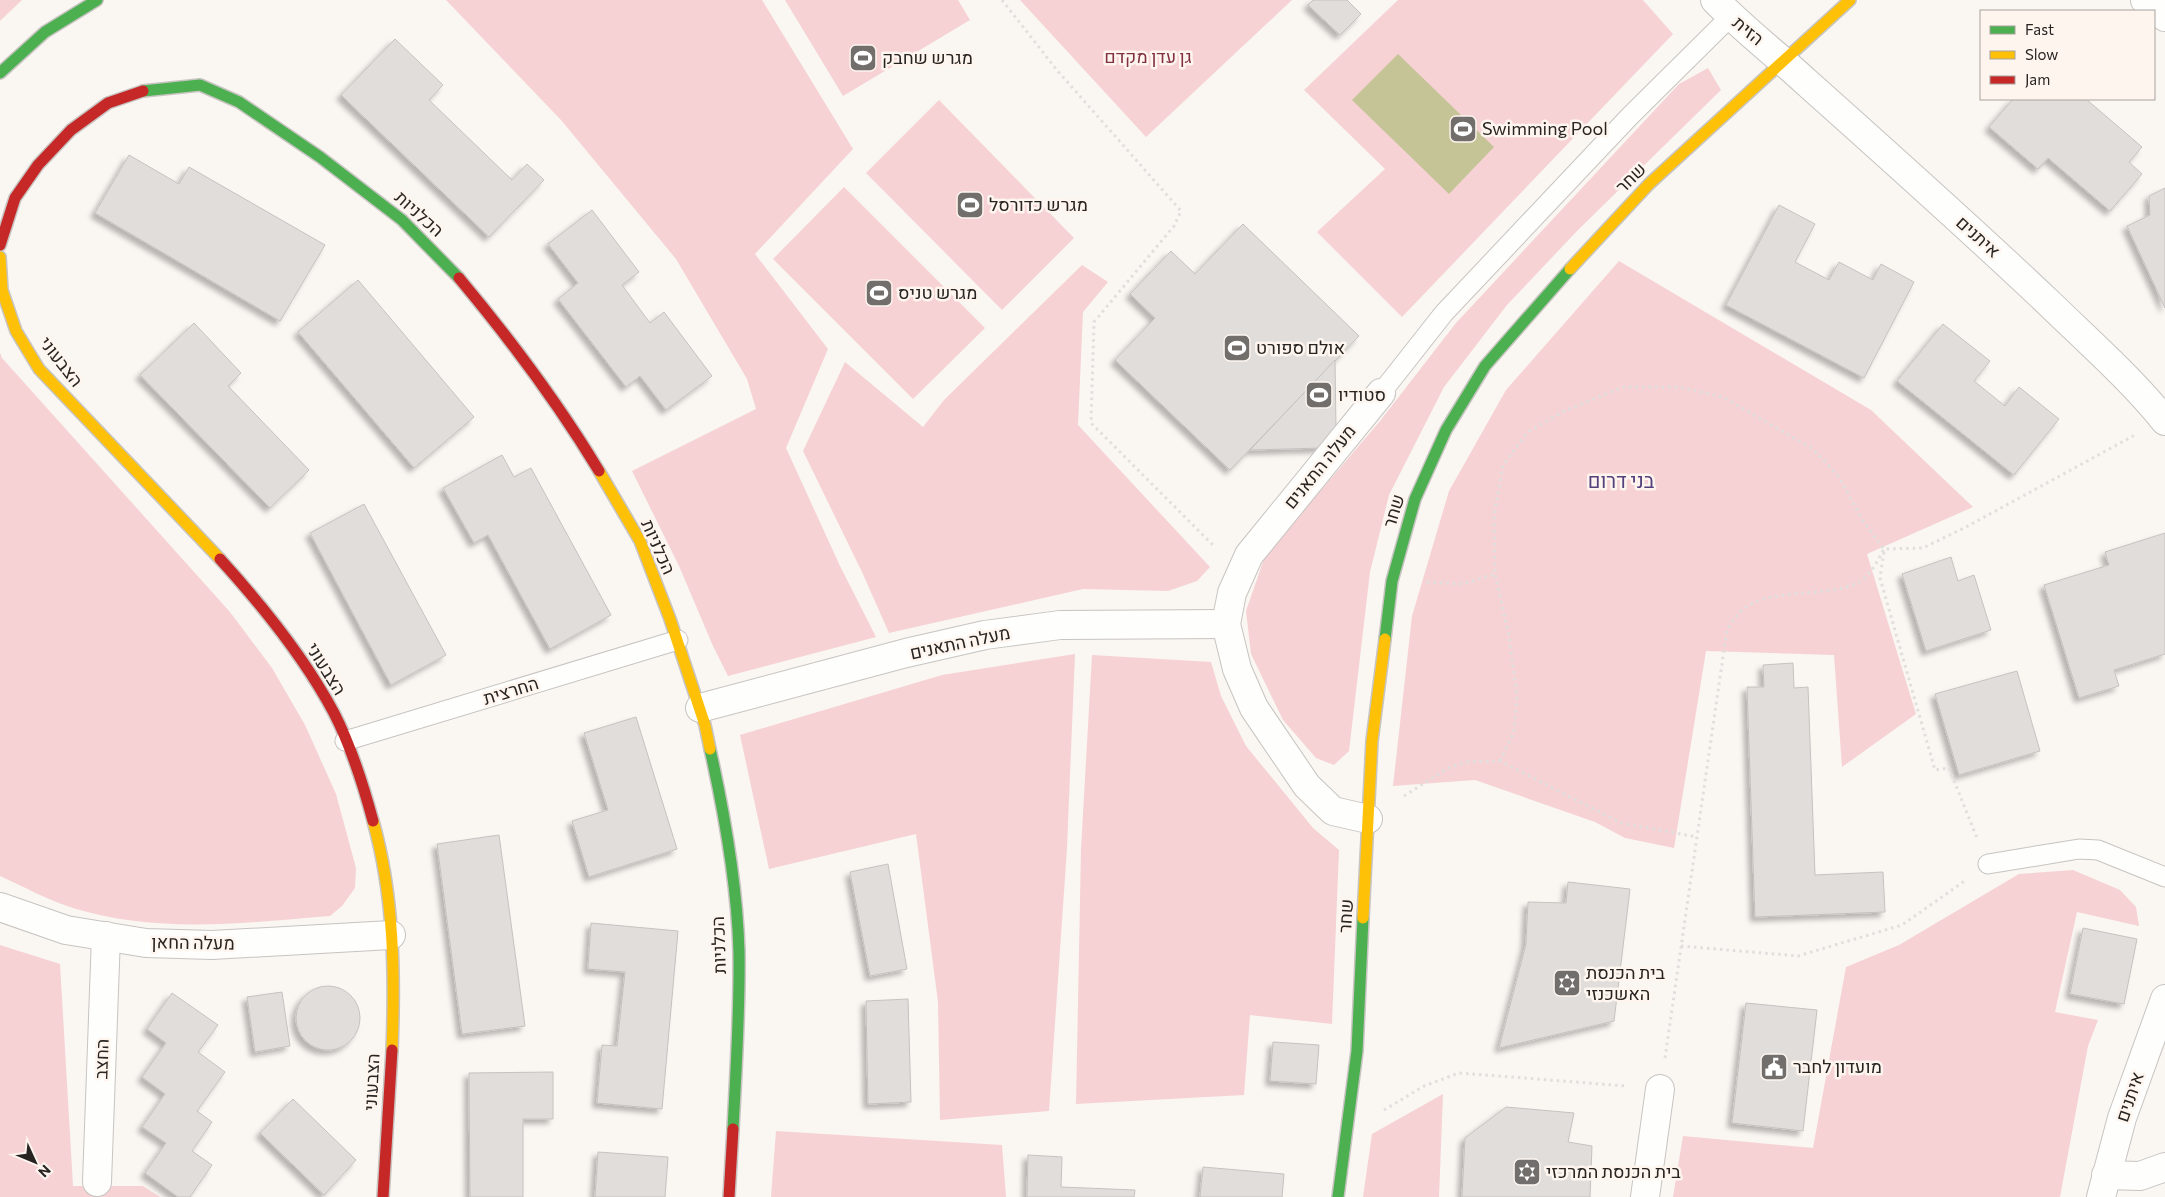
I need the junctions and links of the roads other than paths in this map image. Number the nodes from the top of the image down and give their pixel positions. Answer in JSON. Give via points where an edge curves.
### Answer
{"nodes":[{"id":1,"x":97,"y":0,"type":"edge"},
{"id":2,"x":1850,"y":0,"type":"edge"},
{"id":3,"x":2145,"y":0,"type":"edge"},
{"id":4,"x":1723,"y":8,"type":"edge"},
{"id":5,"x":2165,"y":18,"type":"edge"},
{"id":6,"x":1783,"y":60,"type":"junction"},
{"id":7,"x":0,"y":73,"type":"edge"},
{"id":8,"x":0,"y":245,"type":"edge"},
{"id":9,"x":0,"y":257,"type":"edge"},
{"id":10,"x":1381,"y":393,"type":"joint"},
{"id":11,"x":2164,"y":420,"type":"edge"},
{"id":12,"x":1226,"y":624,"type":"junction"},
{"id":13,"x":678,"y":640,"type":"junction"},
{"id":14,"x":700,"y":708,"type":"junction"},
{"id":15,"x":344,"y":742,"type":"junction"},
{"id":16,"x":1368,"y":819,"type":"junction"},
{"id":17,"x":1988,"y":864,"type":"road end"},
{"id":18,"x":2165,"y":877,"type":"edge"},
{"id":19,"x":0,"y":907,"type":"edge"},
{"id":20,"x":391,"y":935,"type":"junction"},
{"id":21,"x":106,"y":936,"type":"junction"},
{"id":22,"x":2165,"y":999,"type":"edge"},
{"id":23,"x":1660,"y":1089,"type":"road end"},
{"id":24,"x":2165,"y":1167,"type":"edge"},
{"id":25,"x":97,"y":1182,"type":"dead end"},
{"id":26,"x":2103,"y":1186,"type":"edge"},
{"id":27,"x":383,"y":1197,"type":"edge"},
{"id":28,"x":729,"y":1197,"type":"edge"},
{"id":29,"x":1338,"y":1197,"type":"edge"},
{"id":30,"x":1646,"y":1197,"type":"edge"}],
"edges":[{"from":1,"to":7,"type":"street","via":[[45,32]]},
{"from":2,"to":6,"type":"street","name":"שחר"},
{"from":3,"to":5,"type":"street"},
{"from":4,"to":6,"type":"street","name":"הזית"},
{"from":4,"to":10,"type":"lane","via":[[1630,116],[1457,299]]},
{"from":6,"to":11,"type":"street","name":"איתנים","via":[[2008,264]]},
{"from":6,"to":16,"type":"street","name":"שחר","via":[[1649,184],[1544,297],[1485,366],[1446,430],[1415,499],[1392,581],[1372,741]]},
{"from":8,"to":13,"type":"street","name":"הכלניות","via":[[15,198],[38,165],[71,130],[108,104],[148,89],[200,85],[239,102],[320,157],[402,220],[447,264],[498,324],[598,469],[640,542]]},
{"from":9,"to":15,"type":"street","name":"הצבעוני","via":[[2,290],[16,331],[39,369],[228,566],[269,615],[334,714]]},
{"from":10,"to":12,"type":"street","name":"מעלה התאנים","via":[[1249,554],[1232,593]]},
{"from":12,"to":14,"type":"street","name":"מעלה התאנים","via":[[1060,625],[985,635]]},
{"from":12,"to":16,"type":"street","name":"מעלה התאנים","via":[[1237,669],[1254,708],[1307,786],[1333,811]]},
{"from":13,"to":14,"type":"street","name":"הכלניות"},
{"from":13,"to":15,"type":"lane","name":"החרצית"},
{"from":14,"to":28,"type":"street","name":"הכלניות","via":[[722,802],[734,882],[739,951]]},
{"from":15,"to":20,"type":"street","name":"הצבעוני","via":[[376,833],[388,896]]},
{"from":16,"to":29,"type":"street","name":"שחר","via":[[1357,1051]]},
{"from":17,"to":18,"type":"lane","via":[[2098,850]]},
{"from":19,"to":21,"type":"street","name":"מעלה החאן","via":[[66,930]]},
{"from":20,"to":21,"type":"street","name":"מעלה החאן","via":[[212,945],[146,942]]},
{"from":20,"to":27,"type":"street","name":"הצבעוני","via":[[393,1018]]},
{"from":21,"to":25,"type":"street","name":"החצב"},
{"from":22,"to":26,"type":"street","name":"איתנים","via":[[2122,1118]]},
{"from":23,"to":30,"type":"street"},
{"from":24,"to":26,"type":"street"}]}
